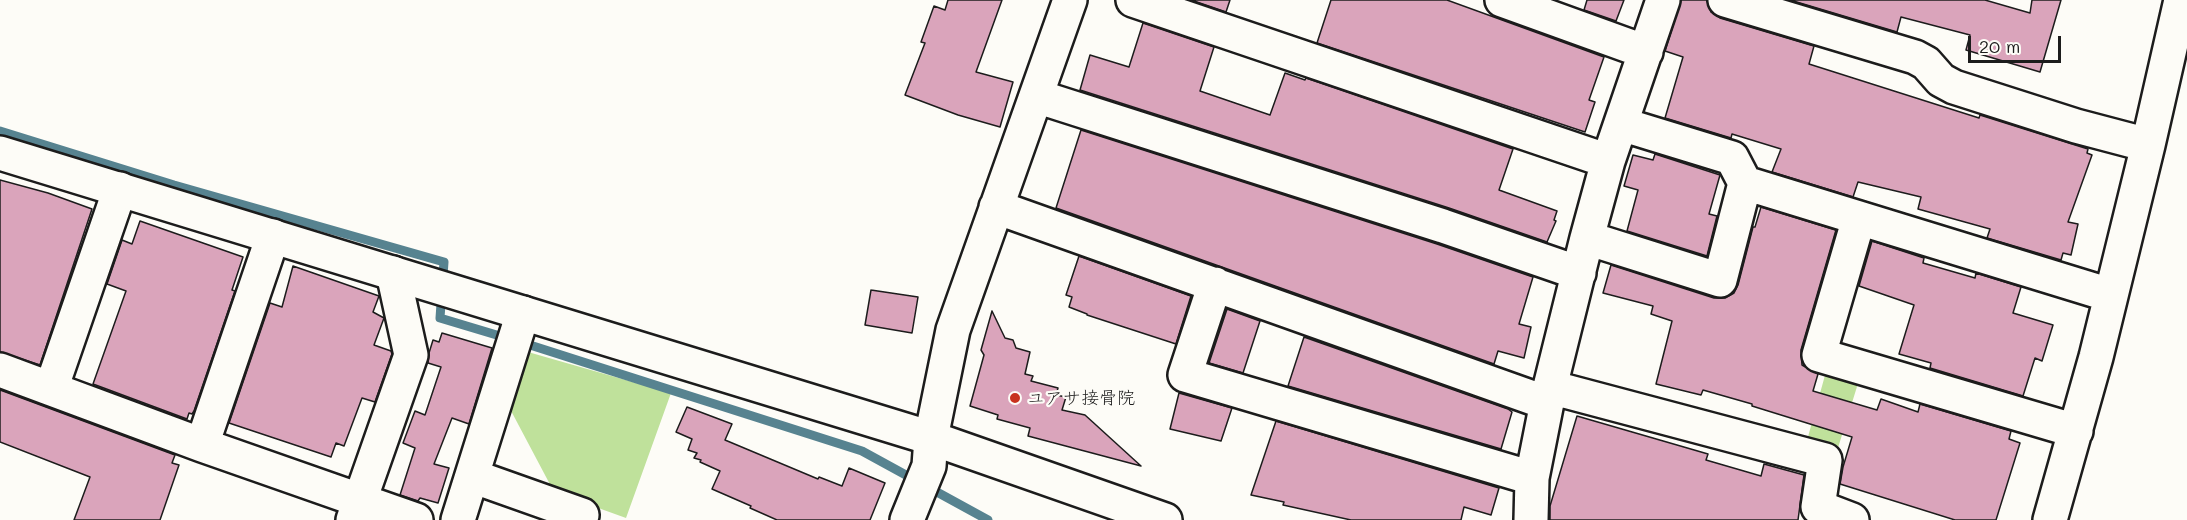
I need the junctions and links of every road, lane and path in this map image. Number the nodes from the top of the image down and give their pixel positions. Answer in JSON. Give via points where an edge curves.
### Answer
{"nodes":[{"id":1,"x":1070,"y":0,"type":"edge"},
{"id":2,"x":1133,"y":0,"type":"edge"},
{"id":3,"x":1502,"y":0,"type":"edge"},
{"id":4,"x":1663,"y":0,"type":"edge"},
{"id":5,"x":1725,"y":0,"type":"edge"},
{"id":6,"x":2181,"y":0,"type":"edge"},
{"id":7,"x":1646,"y":52,"type":"junction"},
{"id":8,"x":1036,"y":96,"type":"junction"},
{"id":9,"x":1621,"y":124,"type":"junction"},
{"id":10,"x":2148,"y":145,"type":"junction"},
{"id":11,"x":0,"y":153,"type":"edge"},
{"id":12,"x":1608,"y":161,"type":"junction"},
{"id":13,"x":1745,"y":183,"type":"junction"},
{"id":14,"x":120,"y":189,"type":"junction"},
{"id":15,"x":996,"y":207,"type":"junction"},
{"id":16,"x":1859,"y":219,"type":"junction"},
{"id":17,"x":273,"y":236,"type":"junction"},
{"id":18,"x":1587,"y":238,"type":"junction"},
{"id":19,"x":393,"y":273,"type":"junction"},
{"id":20,"x":1579,"y":273,"type":"junction"},
{"id":21,"x":1215,"y":284,"type":"junction"},
{"id":22,"x":2110,"y":295,"type":"junction"},
{"id":23,"x":522,"y":317,"type":"junction"},
{"id":24,"x":0,"y":370,"type":"edge"},
{"id":25,"x":51,"y":389,"type":"junction"},
{"id":26,"x":1548,"y":395,"type":"junction"},
{"id":27,"x":2076,"y":430,"type":"junction"},
{"id":28,"x":931,"y":438,"type":"junction"},
{"id":29,"x":202,"y":445,"type":"junction"},
{"id":30,"x":472,"y":476,"type":"junction"},
{"id":31,"x":1532,"y":478,"type":"junction"},
{"id":32,"x":357,"y":510,"type":"edge"},
{"id":33,"x":582,"y":515,"type":"dead end"},
{"id":34,"x":1156,"y":519,"type":"edge"},
{"id":35,"x":416,"y":520,"type":"edge"},
{"id":36,"x":458,"y":520,"type":"edge"},
{"id":37,"x":908,"y":520,"type":"edge"},
{"id":38,"x":1531,"y":520,"type":"edge"},
{"id":39,"x":1852,"y":520,"type":"edge"},
{"id":40,"x":2050,"y":520,"type":"edge"}],
"edges":[{"from":1,"to":8,"type":"street"},
{"from":2,"to":12,"type":"street"},
{"from":3,"to":7,"type":"street"},
{"from":4,"to":7,"type":"street"},
{"from":5,"to":10,"type":"street","via":[[1915,57],[1954,87]]},
{"from":6,"to":10,"type":"street"},
{"from":7,"to":9,"type":"street"},
{"from":8,"to":15,"type":"street"},
{"from":8,"to":20,"type":"street"},
{"from":9,"to":12,"type":"street"},
{"from":9,"to":13,"type":"street","via":[[1732,158]]},
{"from":10,"to":22,"type":"street"},
{"from":11,"to":14,"type":"street"},
{"from":12,"to":18,"type":"street"},
{"from":13,"to":16,"type":"street","via":[[1850,213]]},
{"from":13,"to":18,"type":"street","via":[[1720,280]]},
{"from":14,"to":17,"type":"street"},
{"from":14,"to":25,"type":"street"},
{"from":15,"to":21,"type":"street"},
{"from":15,"to":28,"type":"street","via":[[954,330]]},
{"from":16,"to":22,"type":"street"},
{"from":16,"to":27,"type":"street","via":[[1819,355]]},
{"from":17,"to":19,"type":"street"},
{"from":17,"to":29,"type":"street"},
{"from":18,"to":20,"type":"street"},
{"from":19,"to":23,"type":"street"},
{"from":19,"to":32,"type":"street","via":[[411,355]]},
{"from":20,"to":26,"type":"street"},
{"from":21,"to":26,"type":"street"},
{"from":21,"to":31,"type":"street","via":[[1185,375]]},
{"from":22,"to":27,"type":"street"},
{"from":23,"to":28,"type":"street"},
{"from":23,"to":30,"type":"street"},
{"from":24,"to":25,"type":"street"},
{"from":25,"to":29,"type":"street"},
{"from":26,"to":31,"type":"street"},
{"from":26,"to":39,"type":"street","via":[[1825,460],[1818,507]]},
{"from":27,"to":40,"type":"street"},
{"from":28,"to":34,"type":"street"},
{"from":28,"to":37,"type":"street","via":[[929,466]]},
{"from":29,"to":32,"type":"street"},
{"from":30,"to":33,"type":"street"},
{"from":30,"to":36,"type":"street"},
{"from":31,"to":38,"type":"street"},
{"from":32,"to":35,"type":"street"}]}
